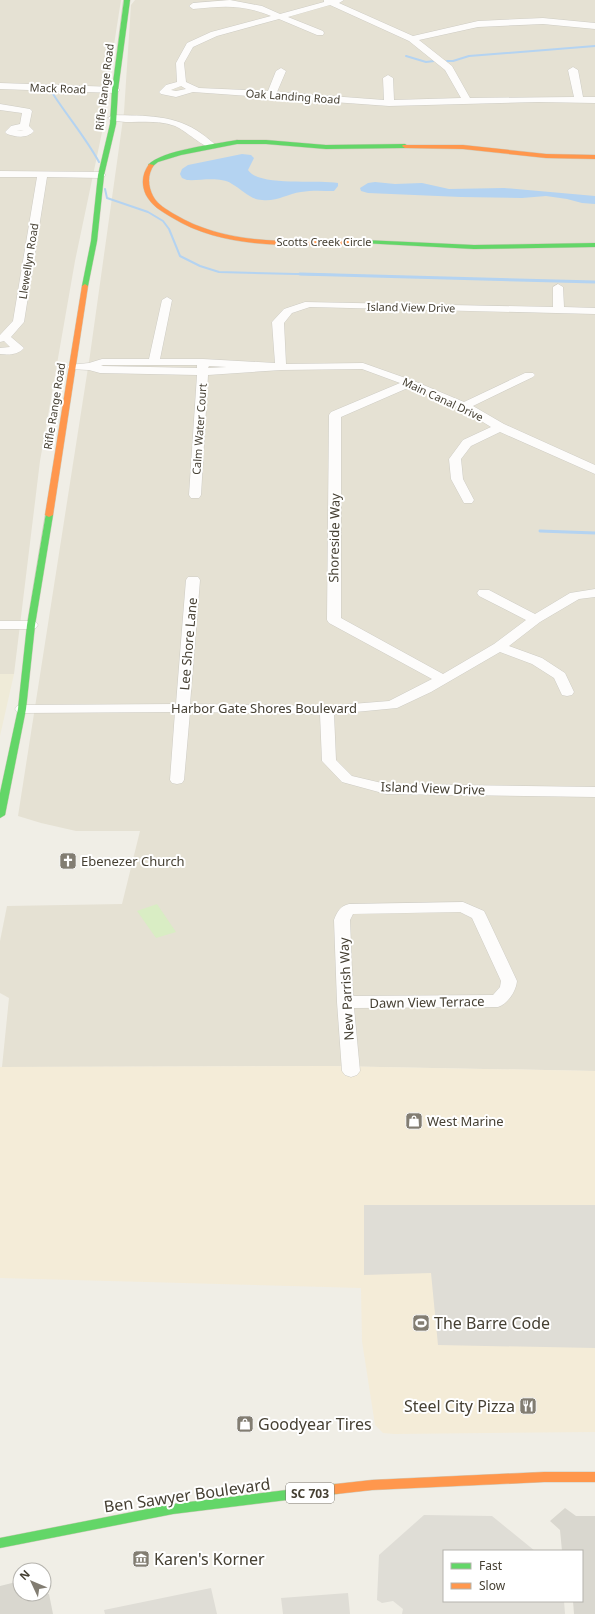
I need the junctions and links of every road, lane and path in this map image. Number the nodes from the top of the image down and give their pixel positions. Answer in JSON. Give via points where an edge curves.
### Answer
{"nodes":[{"id":1,"x":127,"y":0,"type":"edge"},
{"id":2,"x":332,"y":1,"type":"edge"},
{"id":3,"x":193,"y":6,"type":"dead end"},
{"id":4,"x":280,"y":16,"type":"junction"},
{"id":5,"x":595,"y":26,"type":"edge"},
{"id":6,"x":320,"y":33,"type":"dead end"},
{"id":7,"x":412,"y":38,"type":"junction"},
{"id":8,"x":573,"y":70,"type":"dead end"},
{"id":9,"x":281,"y":71,"type":"dead end"},
{"id":10,"x":388,"y":78,"type":"dead end"},
{"id":11,"x":182,"y":83,"type":"junction"},
{"id":12,"x":0,"y":86,"type":"edge"},
{"id":13,"x":195,"y":89,"type":"junction"},
{"id":14,"x":115,"y":90,"type":"junction"},
{"id":15,"x":271,"y":94,"type":"junction"},
{"id":16,"x":578,"y":99,"type":"junction"},
{"id":17,"x":595,"y":100,"type":"edge"},
{"id":18,"x":468,"y":102,"type":"junction"},
{"id":19,"x":389,"y":103,"type":"junction"},
{"id":20,"x":0,"y":106,"type":"edge"},
{"id":21,"x":113,"y":121,"type":"junction"},
{"id":22,"x":24,"y":127,"type":"dead end"},
{"id":23,"x":211,"y":146,"type":"junction"},
{"id":24,"x":198,"y":149,"type":"junction"},
{"id":25,"x":595,"y":156,"type":"edge"},
{"id":26,"x":0,"y":174,"type":"edge"},
{"id":27,"x":42,"y":175,"type":"junction"},
{"id":28,"x":101,"y":175,"type":"junction"},
{"id":29,"x":595,"y":245,"type":"edge"},
{"id":30,"x":558,"y":287,"type":"dead end"},
{"id":31,"x":167,"y":300,"type":"dead end"},
{"id":32,"x":559,"y":310,"type":"junction"},
{"id":33,"x":595,"y":311,"type":"edge"},
{"id":34,"x":3,"y":338,"type":"edge"},
{"id":35,"x":0,"y":351,"type":"edge"},
{"id":36,"x":154,"y":362,"type":"junction"},
{"id":37,"x":90,"y":366,"type":"junction"},
{"id":38,"x":73,"y":367,"type":"junction"},
{"id":39,"x":203,"y":367,"type":"junction"},
{"id":40,"x":281,"y":367,"type":"junction"},
{"id":41,"x":529,"y":375,"type":"dead end"},
{"id":42,"x":410,"y":383,"type":"junction"},
{"id":43,"x":464,"y":406,"type":"junction"},
{"id":44,"x":500,"y":427,"type":"junction"},
{"id":45,"x":595,"y":470,"type":"edge"},
{"id":46,"x":195,"y":495,"type":"dead end"},
{"id":47,"x":468,"y":500,"type":"dead end"},
{"id":48,"x":193,"y":580,"type":"dead end"},
{"id":49,"x":484,"y":593,"type":"dead end"},
{"id":50,"x":595,"y":593,"type":"edge"},
{"id":51,"x":535,"y":619,"type":"junction"},
{"id":52,"x":0,"y":625,"type":"edge"},
{"id":53,"x":31,"y":625,"type":"junction"},
{"id":54,"x":499,"y":647,"type":"junction"},
{"id":55,"x":442,"y":679,"type":"junction"},
{"id":56,"x":567,"y":692,"type":"dead end"},
{"id":57,"x":182,"y":708,"type":"junction"},
{"id":58,"x":22,"y":709,"type":"junction"},
{"id":59,"x":327,"y":710,"type":"junction"},
{"id":60,"x":177,"y":780,"type":"dead end"},
{"id":61,"x":595,"y":792,"type":"edge"},
{"id":62,"x":0,"y":815,"type":"edge"},
{"id":63,"x":349,"y":909,"type":"joint"},
{"id":64,"x":345,"y":1002,"type":"junction"},
{"id":65,"x":351,"y":1071,"type":"dead end"},
{"id":66,"x":595,"y":1477,"type":"edge"},
{"id":67,"x":0,"y":1543,"type":"edge"}],
"edges":[{"from":1,"to":14,"type":"main road","name":"Rifle Range Road"},
{"from":2,"to":4,"type":"street"},
{"from":2,"to":7,"type":"street"},
{"from":3,"to":4,"type":"street","via":[[230,3],[259,8]]},
{"from":4,"to":6,"type":"street"},
{"from":4,"to":11,"type":"street","via":[[214,34],[190,45],[180,62]]},
{"from":5,"to":7,"type":"street","via":[[543,21],[478,24]]},
{"from":7,"to":18,"type":"street","via":[[449,68]]},
{"from":8,"to":16,"type":"street"},
{"from":9,"to":15,"type":"street"},
{"from":10,"to":19,"type":"street"},
{"from":11,"to":13,"type":"street","name":"Oak Landing Road"},
{"from":11,"to":13,"type":"street","via":[[169,87],[164,92],[176,94]]},
{"from":12,"to":14,"type":"street","name":"Mack Road"},
{"from":13,"to":15,"type":"street","name":"Oak Landing Road"},
{"from":14,"to":21,"type":"main road","name":"Rifle Range Road"},
{"from":15,"to":19,"type":"street","name":"Oak Landing Road"},
{"from":16,"to":17,"type":"street","name":"Oak Landing Road"},
{"from":16,"to":18,"type":"street","name":"Oak Landing Road"},
{"from":18,"to":19,"type":"street","name":"Oak Landing Road"},
{"from":20,"to":22,"type":"street","via":[[28,111]]},
{"from":21,"to":23,"type":"street","via":[[169,121],[184,127]]},
{"from":21,"to":24,"type":"street","via":[[161,126]]},
{"from":21,"to":28,"type":"main road","name":"Rifle Range Road"},
{"from":23,"to":24,"type":"main road","name":"Scotts Creek Circle"},
{"from":23,"to":25,"type":"main road","name":"Scotts Creek Circle","via":[[246,141],[325,147],[464,147],[556,157]]},
{"from":24,"to":29,"type":"main road","name":"Scotts Creek Circle","via":[[163,158],[150,165],[145,179],[149,198],[163,214],[187,226],[219,235],[308,243],[362,241],[485,247]]},
{"from":26,"to":27,"type":"street"},
{"from":27,"to":28,"type":"street"},
{"from":27,"to":34,"type":"street","name":"Llewellyn Road","via":[[18,322]]},
{"from":28,"to":38,"type":"main road","name":"Rifle Range Road","via":[[94,241]]},
{"from":30,"to":32,"type":"street"},
{"from":31,"to":36,"type":"street"},
{"from":32,"to":33,"type":"street","name":"Island View Drive"},
{"from":32,"to":40,"type":"street","name":"Island View Drive","via":[[309,304],[288,311],[278,322]]},
{"from":34,"to":35,"type":"street","via":[[18,348],[8,352]]},
{"from":36,"to":37,"type":"street","name":"Main Canal Drive","via":[[102,362]]},
{"from":36,"to":39,"type":"street","name":"Main Canal Drive"},
{"from":37,"to":38,"type":"street","name":"Main Canal Drive"},
{"from":37,"to":39,"type":"street","name":"Main Canal Drive","via":[[100,370]]},
{"from":38,"to":53,"type":"main road","name":"Rifle Range Road"},
{"from":39,"to":40,"type":"street","name":"Main Canal Drive"},
{"from":39,"to":46,"type":"street","name":"Calm Water Court"},
{"from":40,"to":42,"type":"street","name":"Main Canal Drive","via":[[363,366]]},
{"from":41,"to":43,"type":"street"},
{"from":42,"to":43,"type":"street","name":"Main Canal Drive"},
{"from":42,"to":55,"type":"street","name":"Shoreside Way","via":[[335,415],[334,620]]},
{"from":43,"to":44,"type":"street","name":"Main Canal Drive"},
{"from":44,"to":45,"type":"street","name":"Main Canal Drive"},
{"from":44,"to":47,"type":"street","via":[[468,443],[455,459],[457,479]]},
{"from":48,"to":57,"type":"street","name":"Lee Shore Lane"},
{"from":49,"to":51,"type":"street"},
{"from":50,"to":51,"type":"street","name":"Harbor Gate Shores Boulevard","via":[[575,596]]},
{"from":51,"to":54,"type":"street","name":"Harbor Gate Shores Boulevard"},
{"from":52,"to":53,"type":"street"},
{"from":53,"to":58,"type":"main road","name":"Rifle Range Road"},
{"from":54,"to":55,"type":"street","name":"Harbor Gate Shores Boulevard"},
{"from":54,"to":56,"type":"street","via":[[537,660],[560,676]]},
{"from":55,"to":59,"type":"street","name":"Harbor Gate Shores Boulevard","via":[[392,705]]},
{"from":57,"to":58,"type":"street","name":"Harbor Gate Shores Boulevard"},
{"from":57,"to":59,"type":"street","name":"Harbor Gate Shores Boulevard"},
{"from":57,"to":60,"type":"street","name":"Lee Shore Lane"},
{"from":58,"to":62,"type":"main road","name":"Rifle Range Road"},
{"from":59,"to":61,"type":"street","name":"Island View Drive","via":[[329,761],[347,778],[386,789]]},
{"from":63,"to":64,"type":"street","name":"New Parrish Way","via":[[342,920]]},
{"from":63,"to":64,"type":"street","name":"Dawn View Terrace","via":[[463,907],[478,915],[510,980],[508,988],[498,1001]]},
{"from":64,"to":65,"type":"street","name":"New Parrish Way"},
{"from":66,"to":67,"type":"main road","name":"Ben Sawyer Boulevard","number":"SC 703","via":[[544,1477],[372,1486],[173,1509]]}]}
